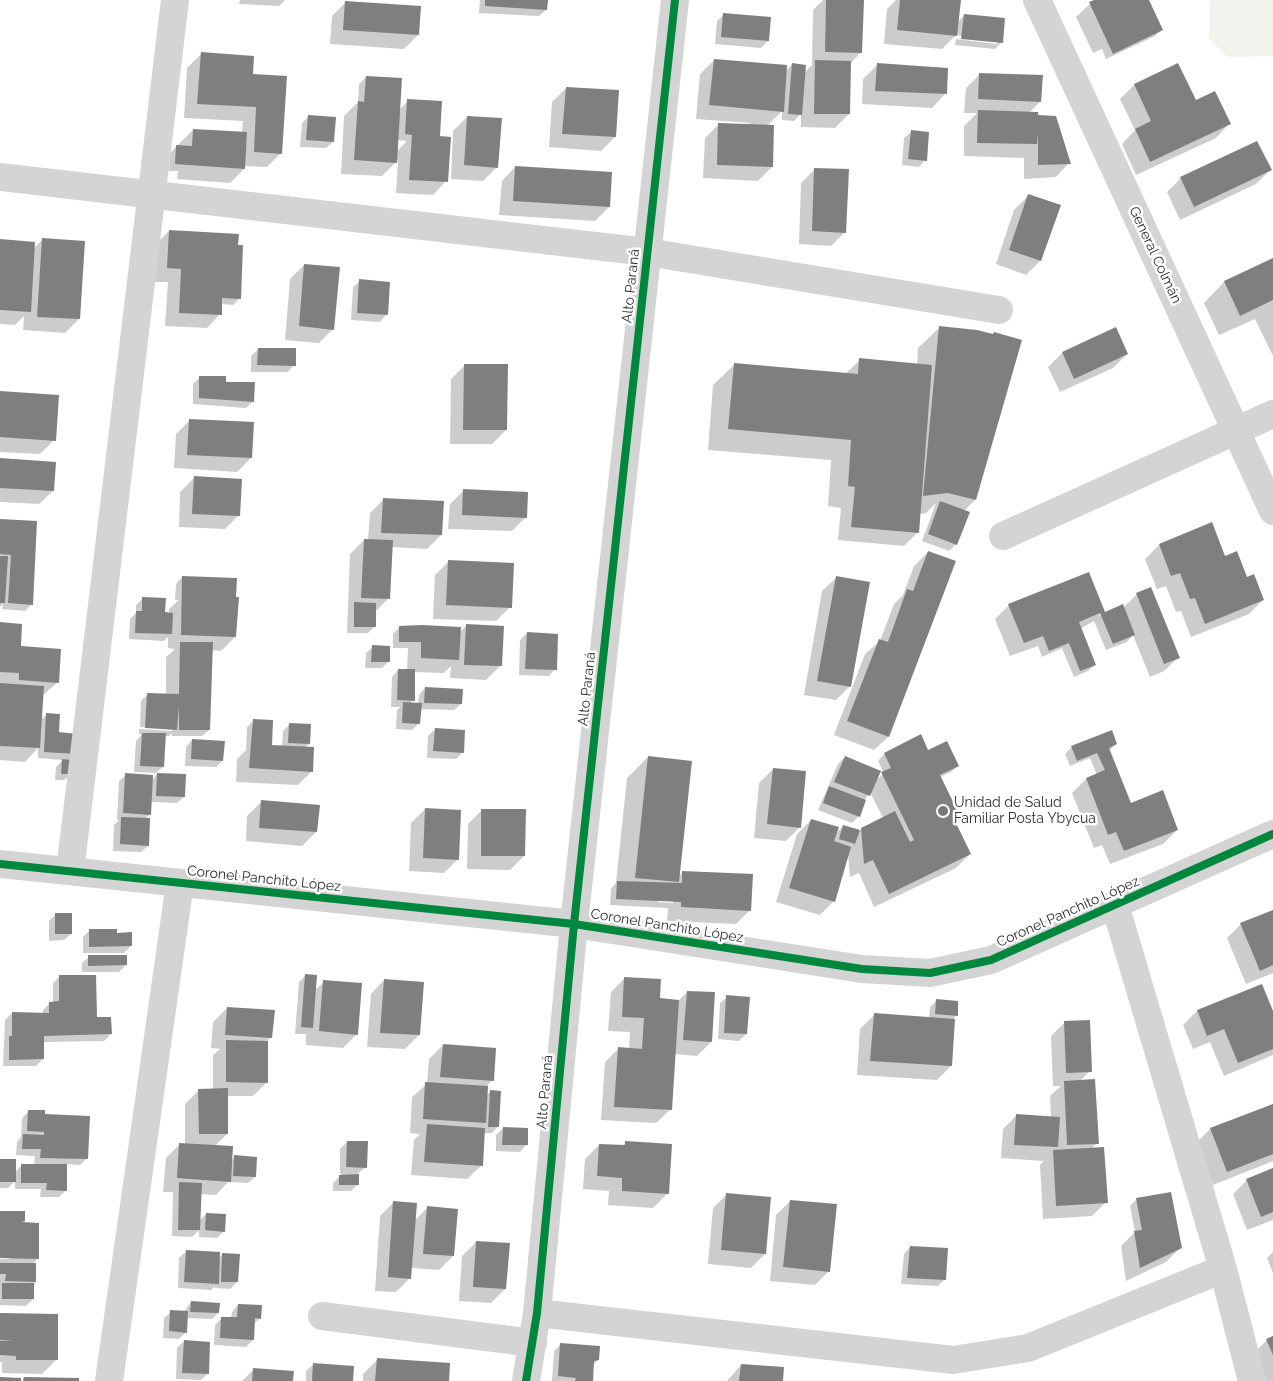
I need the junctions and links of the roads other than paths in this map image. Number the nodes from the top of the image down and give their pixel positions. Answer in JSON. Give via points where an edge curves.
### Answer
{"nodes":[{"id":1,"x":175,"y":0,"type":"edge"},
{"id":2,"x":675,"y":0,"type":"edge"},
{"id":3,"x":1037,"y":0,"type":"edge"},
{"id":4,"x":0,"y":178,"type":"edge"},
{"id":5,"x":152,"y":196,"type":"junction"},
{"id":6,"x":647,"y":252,"type":"junction"},
{"id":7,"x":999,"y":310,"type":"dead end"},
{"id":8,"x":1273,"y":414,"type":"edge"},
{"id":9,"x":1236,"y":432,"type":"junction"},
{"id":10,"x":1273,"y":510,"type":"edge"},
{"id":11,"x":1003,"y":536,"type":"dead end"},
{"id":12,"x":1273,"y":834,"type":"edge"},
{"id":13,"x":0,"y":864,"type":"edge"},
{"id":14,"x":70,"y":871,"type":"junction"},
{"id":15,"x":180,"y":883,"type":"junction"},
{"id":16,"x":1115,"y":905,"type":"junction"},
{"id":17,"x":574,"y":924,"type":"junction"},
{"id":18,"x":1223,"y":1269,"type":"junction"},
{"id":19,"x":537,"y":1313,"type":"junction"},
{"id":20,"x":322,"y":1316,"type":"dead end"},
{"id":21,"x":532,"y":1343,"type":"junction"},
{"id":22,"x":109,"y":1381,"type":"edge"},
{"id":23,"x":526,"y":1381,"type":"edge"},
{"id":24,"x":1252,"y":1381,"type":"edge"}],
"edges":[{"from":1,"to":5,"type":"street"},
{"from":2,"to":6,"type":"street","name":"Alto Paraná"},
{"from":3,"to":9,"type":"street","name":"General Colmán"},
{"from":4,"to":5,"type":"street"},
{"from":5,"to":6,"type":"street"},
{"from":5,"to":14,"type":"street"},
{"from":6,"to":7,"type":"street"},
{"from":6,"to":17,"type":"street","name":"Alto Paraná"},
{"from":8,"to":9,"type":"street"},
{"from":9,"to":10,"type":"street","name":"General Colmán"},
{"from":9,"to":11,"type":"street"},
{"from":12,"to":16,"type":"street","name":"Coronel Panchito López"},
{"from":13,"to":14,"type":"street","name":"Coronel Panchito López"},
{"from":14,"to":15,"type":"street","name":"Coronel Panchito López"},
{"from":15,"to":17,"type":"street","name":"Coronel Panchito López"},
{"from":15,"to":22,"type":"street"},
{"from":16,"to":17,"type":"street","name":"Coronel Panchito López","via":[[991,960],[930,974],[862,969]]},
{"from":16,"to":18,"type":"street"},
{"from":17,"to":19,"type":"street","name":"Alto Paraná"},
{"from":18,"to":19,"type":"street","via":[[1028,1348],[953,1360]]},
{"from":18,"to":24,"type":"street"},
{"from":19,"to":21,"type":"street","name":"Alto Paraná"},
{"from":20,"to":21,"type":"street"},
{"from":21,"to":23,"type":"street","name":"Alto Paraná"}]}
